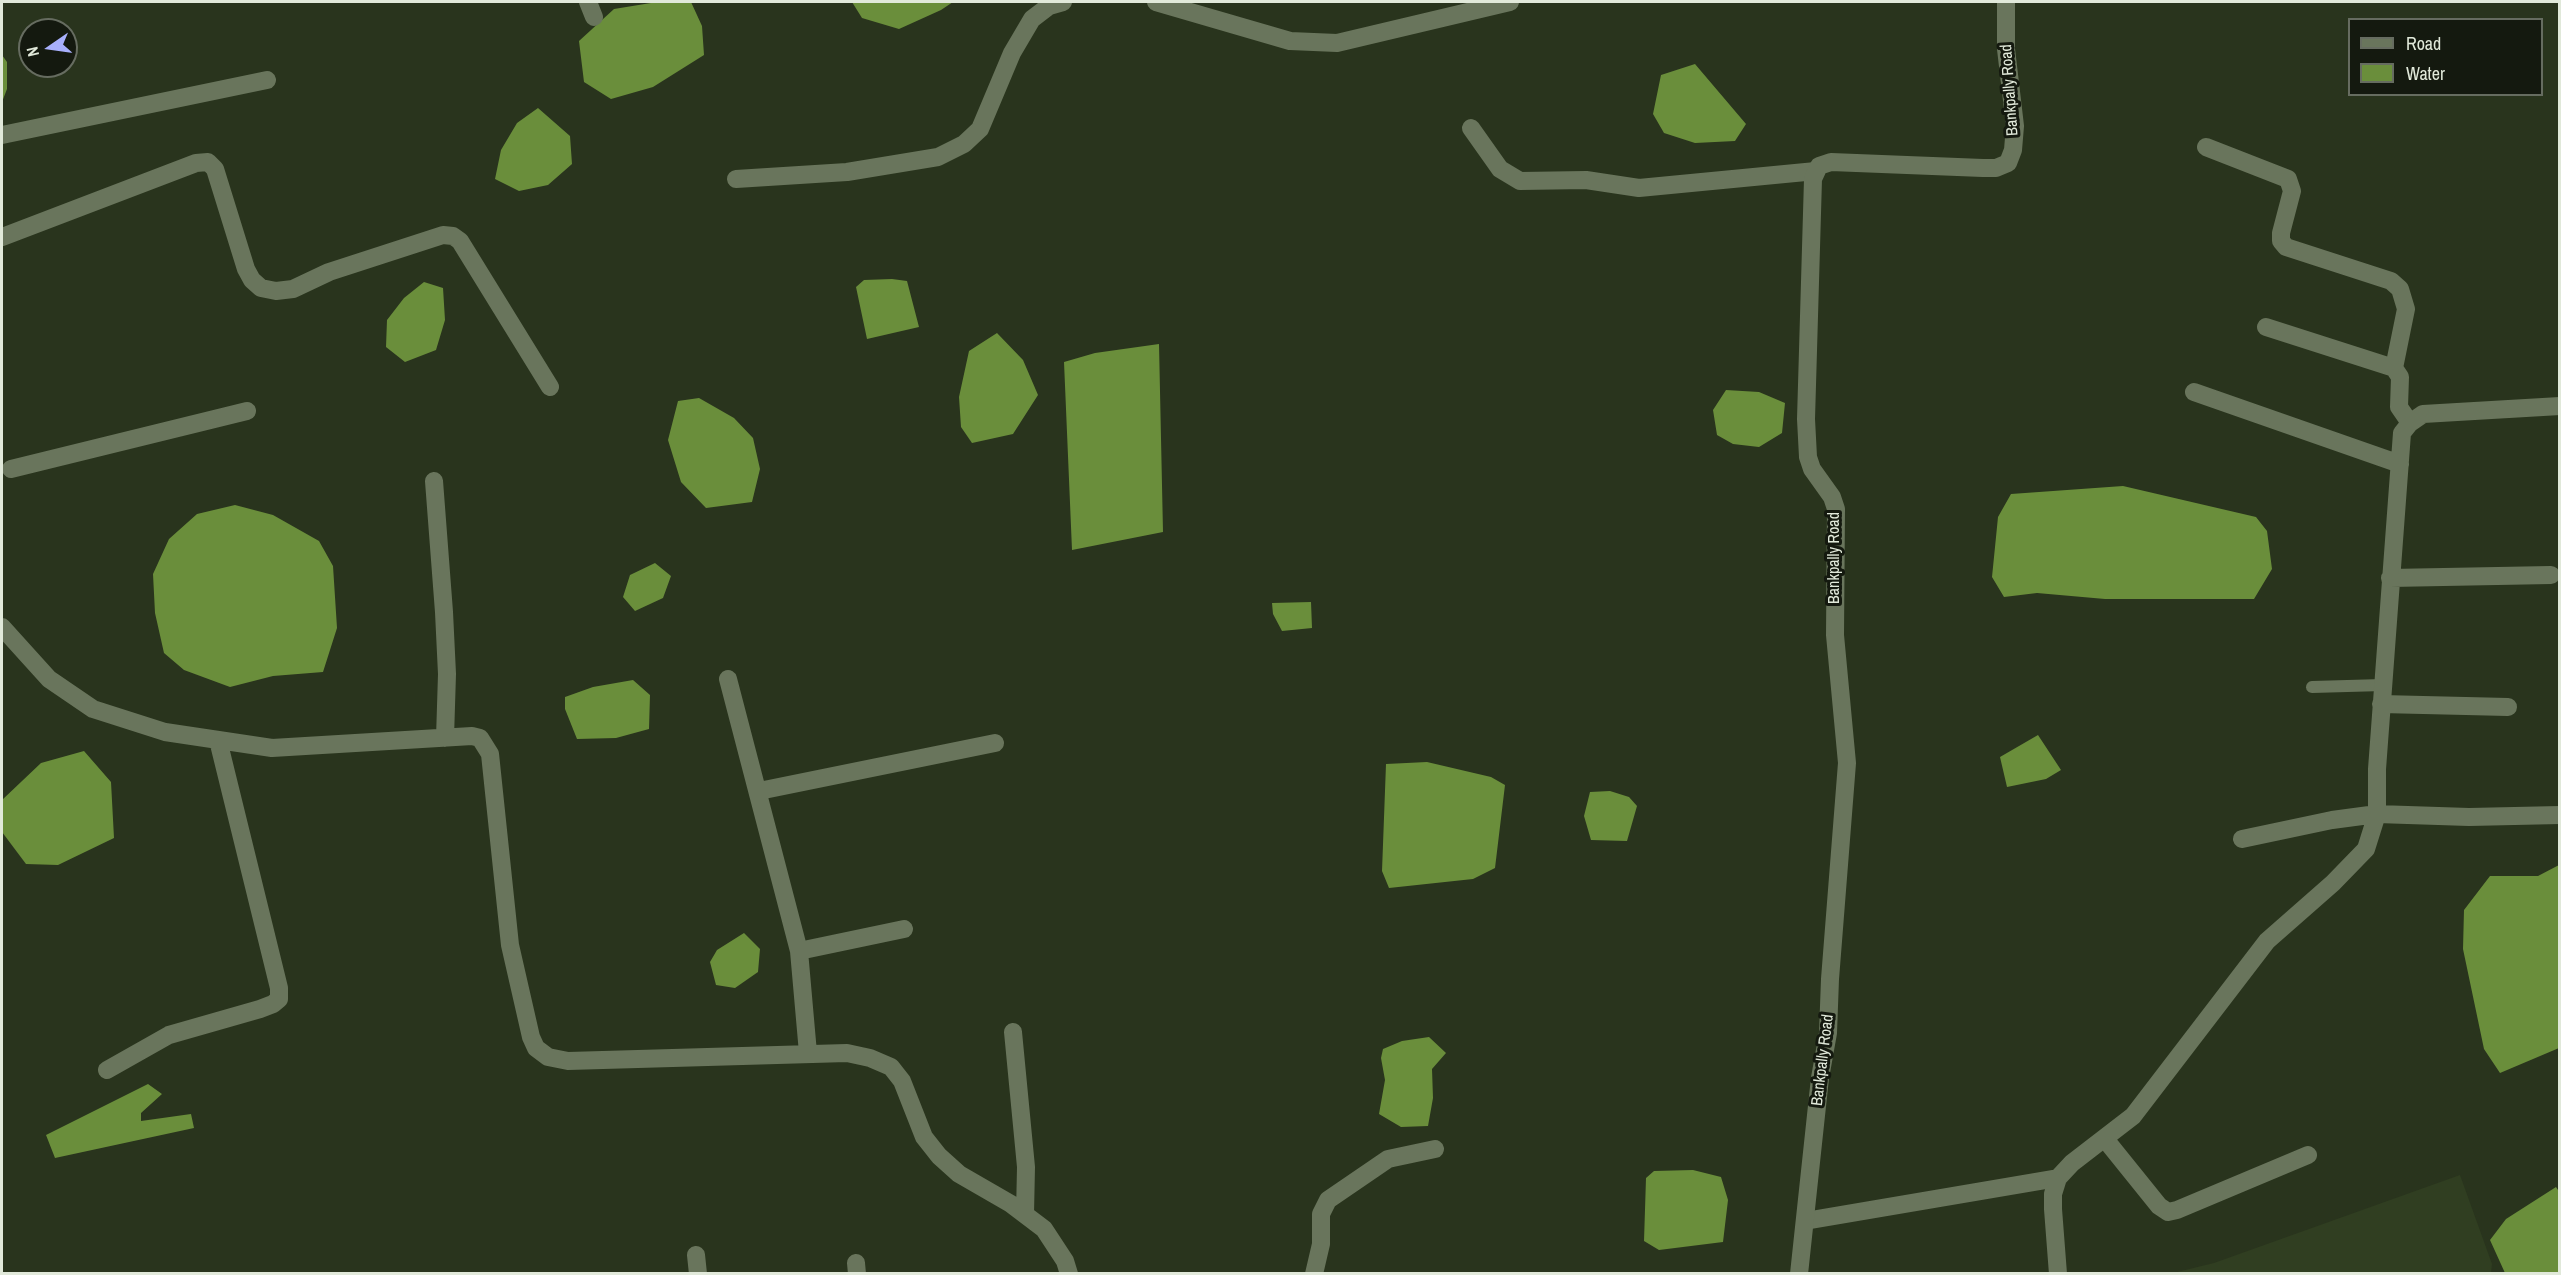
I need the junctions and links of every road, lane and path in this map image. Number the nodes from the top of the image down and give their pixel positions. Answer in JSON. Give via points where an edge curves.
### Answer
{"nodes":[{"id":1,"x":1063,"y":2,"type":"edge"},
{"id":2,"x":1156,"y":2,"type":"edge"},
{"id":3,"x":1510,"y":2,"type":"edge"},
{"id":4,"x":2006,"y":2,"type":"edge"},
{"id":5,"x":267,"y":81,"type":"dead end"},
{"id":6,"x":1471,"y":128,"type":"dead end"},
{"id":7,"x":2,"y":135,"type":"edge"},
{"id":8,"x":2206,"y":147,"type":"dead end"},
{"id":9,"x":1816,"y":171,"type":"junction"},
{"id":10,"x":736,"y":179,"type":"dead end"},
{"id":11,"x":2,"y":237,"type":"edge"},
{"id":12,"x":2266,"y":327,"type":"dead end"},
{"id":13,"x":2394,"y":368,"type":"junction"},
{"id":14,"x":550,"y":387,"type":"dead end"},
{"id":15,"x":2194,"y":392,"type":"dead end"},
{"id":16,"x":2559,"y":406,"type":"edge"},
{"id":17,"x":247,"y":411,"type":"dead end"},
{"id":18,"x":2410,"y":423,"type":"junction"},
{"id":19,"x":2400,"y":464,"type":"junction"},
{"id":20,"x":11,"y":469,"type":"dead end"},
{"id":21,"x":434,"y":481,"type":"dead end"},
{"id":22,"x":2551,"y":575,"type":"dead end"},
{"id":23,"x":2390,"y":578,"type":"junction"},
{"id":24,"x":2,"y":627,"type":"edge"},
{"id":25,"x":728,"y":679,"type":"dead end"},
{"id":26,"x":2383,"y":685,"type":"junction"},
{"id":27,"x":2312,"y":687,"type":"dead end"},
{"id":28,"x":2381,"y":704,"type":"junction"},
{"id":29,"x":2508,"y":707,"type":"dead end"},
{"id":30,"x":445,"y":738,"type":"junction"},
{"id":31,"x":218,"y":740,"type":"junction"},
{"id":32,"x":995,"y":743,"type":"dead end"},
{"id":33,"x":759,"y":791,"type":"junction"},
{"id":34,"x":2377,"y":814,"type":"junction"},
{"id":35,"x":2559,"y":815,"type":"edge"},
{"id":36,"x":2242,"y":839,"type":"dead end"},
{"id":37,"x":904,"y":929,"type":"dead end"},
{"id":38,"x":800,"y":951,"type":"junction"},
{"id":39,"x":1013,"y":1032,"type":"dead end"},
{"id":40,"x":808,"y":1053,"type":"junction"},
{"id":41,"x":107,"y":1070,"type":"dead end"},
{"id":42,"x":2105,"y":1139,"type":"junction"},
{"id":43,"x":1435,"y":1149,"type":"dead end"},
{"id":44,"x":2308,"y":1155,"type":"dead end"},
{"id":45,"x":2058,"y":1178,"type":"junction"},
{"id":46,"x":1025,"y":1214,"type":"junction"},
{"id":47,"x":1805,"y":1221,"type":"junction"},
{"id":48,"x":1069,"y":1274,"type":"edge"},
{"id":49,"x":1314,"y":1274,"type":"edge"},
{"id":50,"x":1799,"y":1274,"type":"edge"},
{"id":51,"x":2058,"y":1274,"type":"edge"}],
"edges":[{"from":1,"to":10,"type":"street","via":[[1048,6],[1032,19],[1012,53],[980,129],[964,144],[938,157],[847,172]]},
{"from":2,"to":3,"type":"street","via":[[1290,41],[1337,43]]},
{"from":4,"to":9,"type":"street","name":"Bankpally Road","via":[[2006,49],[2015,126],[2008,163],[1983,168],[1831,162]]},
{"from":5,"to":7,"type":"street"},
{"from":6,"to":9,"type":"street","via":[[1500,169],[1520,181],[1586,180],[1639,188]]},
{"from":8,"to":13,"type":"street","via":[[2288,178],[2292,191],[2281,234],[2286,247],[2391,281],[2400,289],[2406,309]]},
{"from":9,"to":47,"type":"street","name":"Bankpally Road","via":[[1806,419],[1808,457],[1836,509],[1835,635],[1847,763],[1828,1033]]},
{"from":11,"to":14,"type":"street","via":[[196,163],[208,162],[215,169],[246,269],[261,288],[292,289],[329,272],[443,235],[453,236],[460,241]]},
{"from":12,"to":13,"type":"street"},
{"from":13,"to":18,"type":"street","via":[[2400,376],[2399,407]]},
{"from":15,"to":19,"type":"street"},
{"from":16,"to":18,"type":"street","via":[[2423,414]]},
{"from":17,"to":20,"type":"street"},
{"from":18,"to":19,"type":"street","via":[[2402,433]]},
{"from":19,"to":23,"type":"street"},
{"from":21,"to":30,"type":"street","via":[[447,674]]},
{"from":22,"to":23,"type":"street"},
{"from":23,"to":26,"type":"street"},
{"from":24,"to":31,"type":"street","via":[[49,680],[93,709],[165,732]]},
{"from":25,"to":33,"type":"street"},
{"from":26,"to":27,"type":"lane"},
{"from":26,"to":28,"type":"street"},
{"from":28,"to":29,"type":"street"},
{"from":28,"to":34,"type":"street"},
{"from":30,"to":31,"type":"street","via":[[272,748]]},
{"from":30,"to":40,"type":"street","via":[[480,738],[490,754],[510,945],[536,1048],[548,1057],[568,1061]]},
{"from":31,"to":41,"type":"street","via":[[279,999],[273,1005],[169,1035]]},
{"from":32,"to":33,"type":"street"},
{"from":33,"to":38,"type":"street"},
{"from":34,"to":35,"type":"street"},
{"from":34,"to":36,"type":"street"},
{"from":34,"to":42,"type":"street","via":[[2366,849],[2267,940],[2133,1116]]},
{"from":37,"to":38,"type":"street"},
{"from":38,"to":40,"type":"street"},
{"from":39,"to":46,"type":"street","via":[[1026,1167]]},
{"from":40,"to":46,"type":"street","via":[[847,1053],[891,1067],[902,1081],[924,1137],[939,1156],[959,1174]]},
{"from":42,"to":44,"type":"street","via":[[2168,1212]]},
{"from":42,"to":45,"type":"street"},
{"from":43,"to":49,"type":"street","via":[[1388,1160],[1328,1200],[1321,1214],[1321,1244]]},
{"from":45,"to":47,"type":"street"},
{"from":45,"to":51,"type":"street","via":[[2053,1209]]},
{"from":46,"to":48,"type":"street","via":[[1044,1228]]},
{"from":47,"to":50,"type":"street","name":"Bankpally Road"}]}
